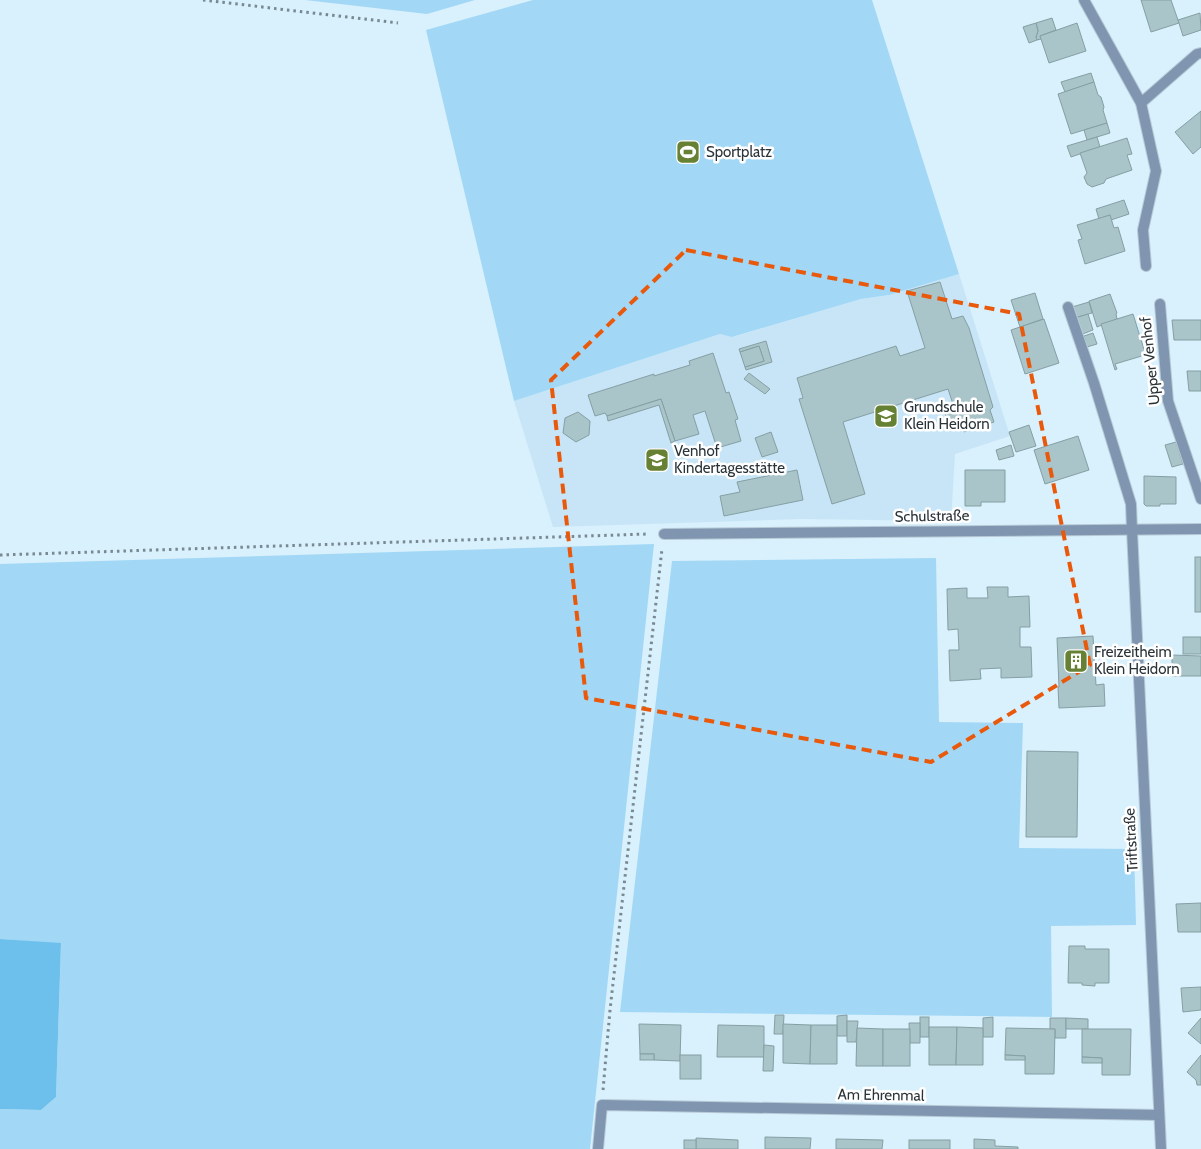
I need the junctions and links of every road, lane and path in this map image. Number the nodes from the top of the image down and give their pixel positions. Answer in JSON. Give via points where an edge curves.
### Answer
{"nodes":[{"id":1,"x":203,"y":0,"type":"edge"},
{"id":2,"x":1084,"y":0,"type":"edge"},
{"id":3,"x":398,"y":23,"type":"dead end"},
{"id":4,"x":1201,"y":53,"type":"edge"},
{"id":5,"x":1141,"y":103,"type":"junction"},
{"id":6,"x":1146,"y":266,"type":"dead end"},
{"id":7,"x":1160,"y":304,"type":"dead end"},
{"id":8,"x":1068,"y":307,"type":"dead end"},
{"id":9,"x":1201,"y":499,"type":"edge"},
{"id":10,"x":1201,"y":529,"type":"edge"},
{"id":11,"x":1132,"y":530,"type":"junction"},
{"id":12,"x":664,"y":534,"type":"junction"},
{"id":13,"x":0,"y":555,"type":"edge"},
{"id":14,"x":602,"y":1105,"type":"junction"},
{"id":15,"x":1159,"y":1115,"type":"junction"},
{"id":16,"x":598,"y":1149,"type":"edge"},
{"id":17,"x":1161,"y":1149,"type":"edge"}],
"edges":[{"from":1,"to":3,"type":"path"},
{"from":2,"to":5,"type":"street"},
{"from":4,"to":5,"type":"street"},
{"from":5,"to":6,"type":"street","via":[[1156,171],[1143,230]]},
{"from":7,"to":9,"type":"street","name":"Upper Venhof","via":[[1168,401]]},
{"from":8,"to":11,"type":"street","name":"Triftstraße","via":[[1131,504]]},
{"from":10,"to":11,"type":"street","name":"Schulstraße"},
{"from":11,"to":12,"type":"street","name":"Schulstraße"},
{"from":11,"to":15,"type":"street","name":"Triftstraße"},
{"from":12,"to":13,"type":"path"},
{"from":12,"to":14,"type":"path"},
{"from":14,"to":15,"type":"street","name":"Am Ehrenmal"},
{"from":14,"to":16,"type":"street"},
{"from":15,"to":17,"type":"street","name":"Triftstraße"}]}
